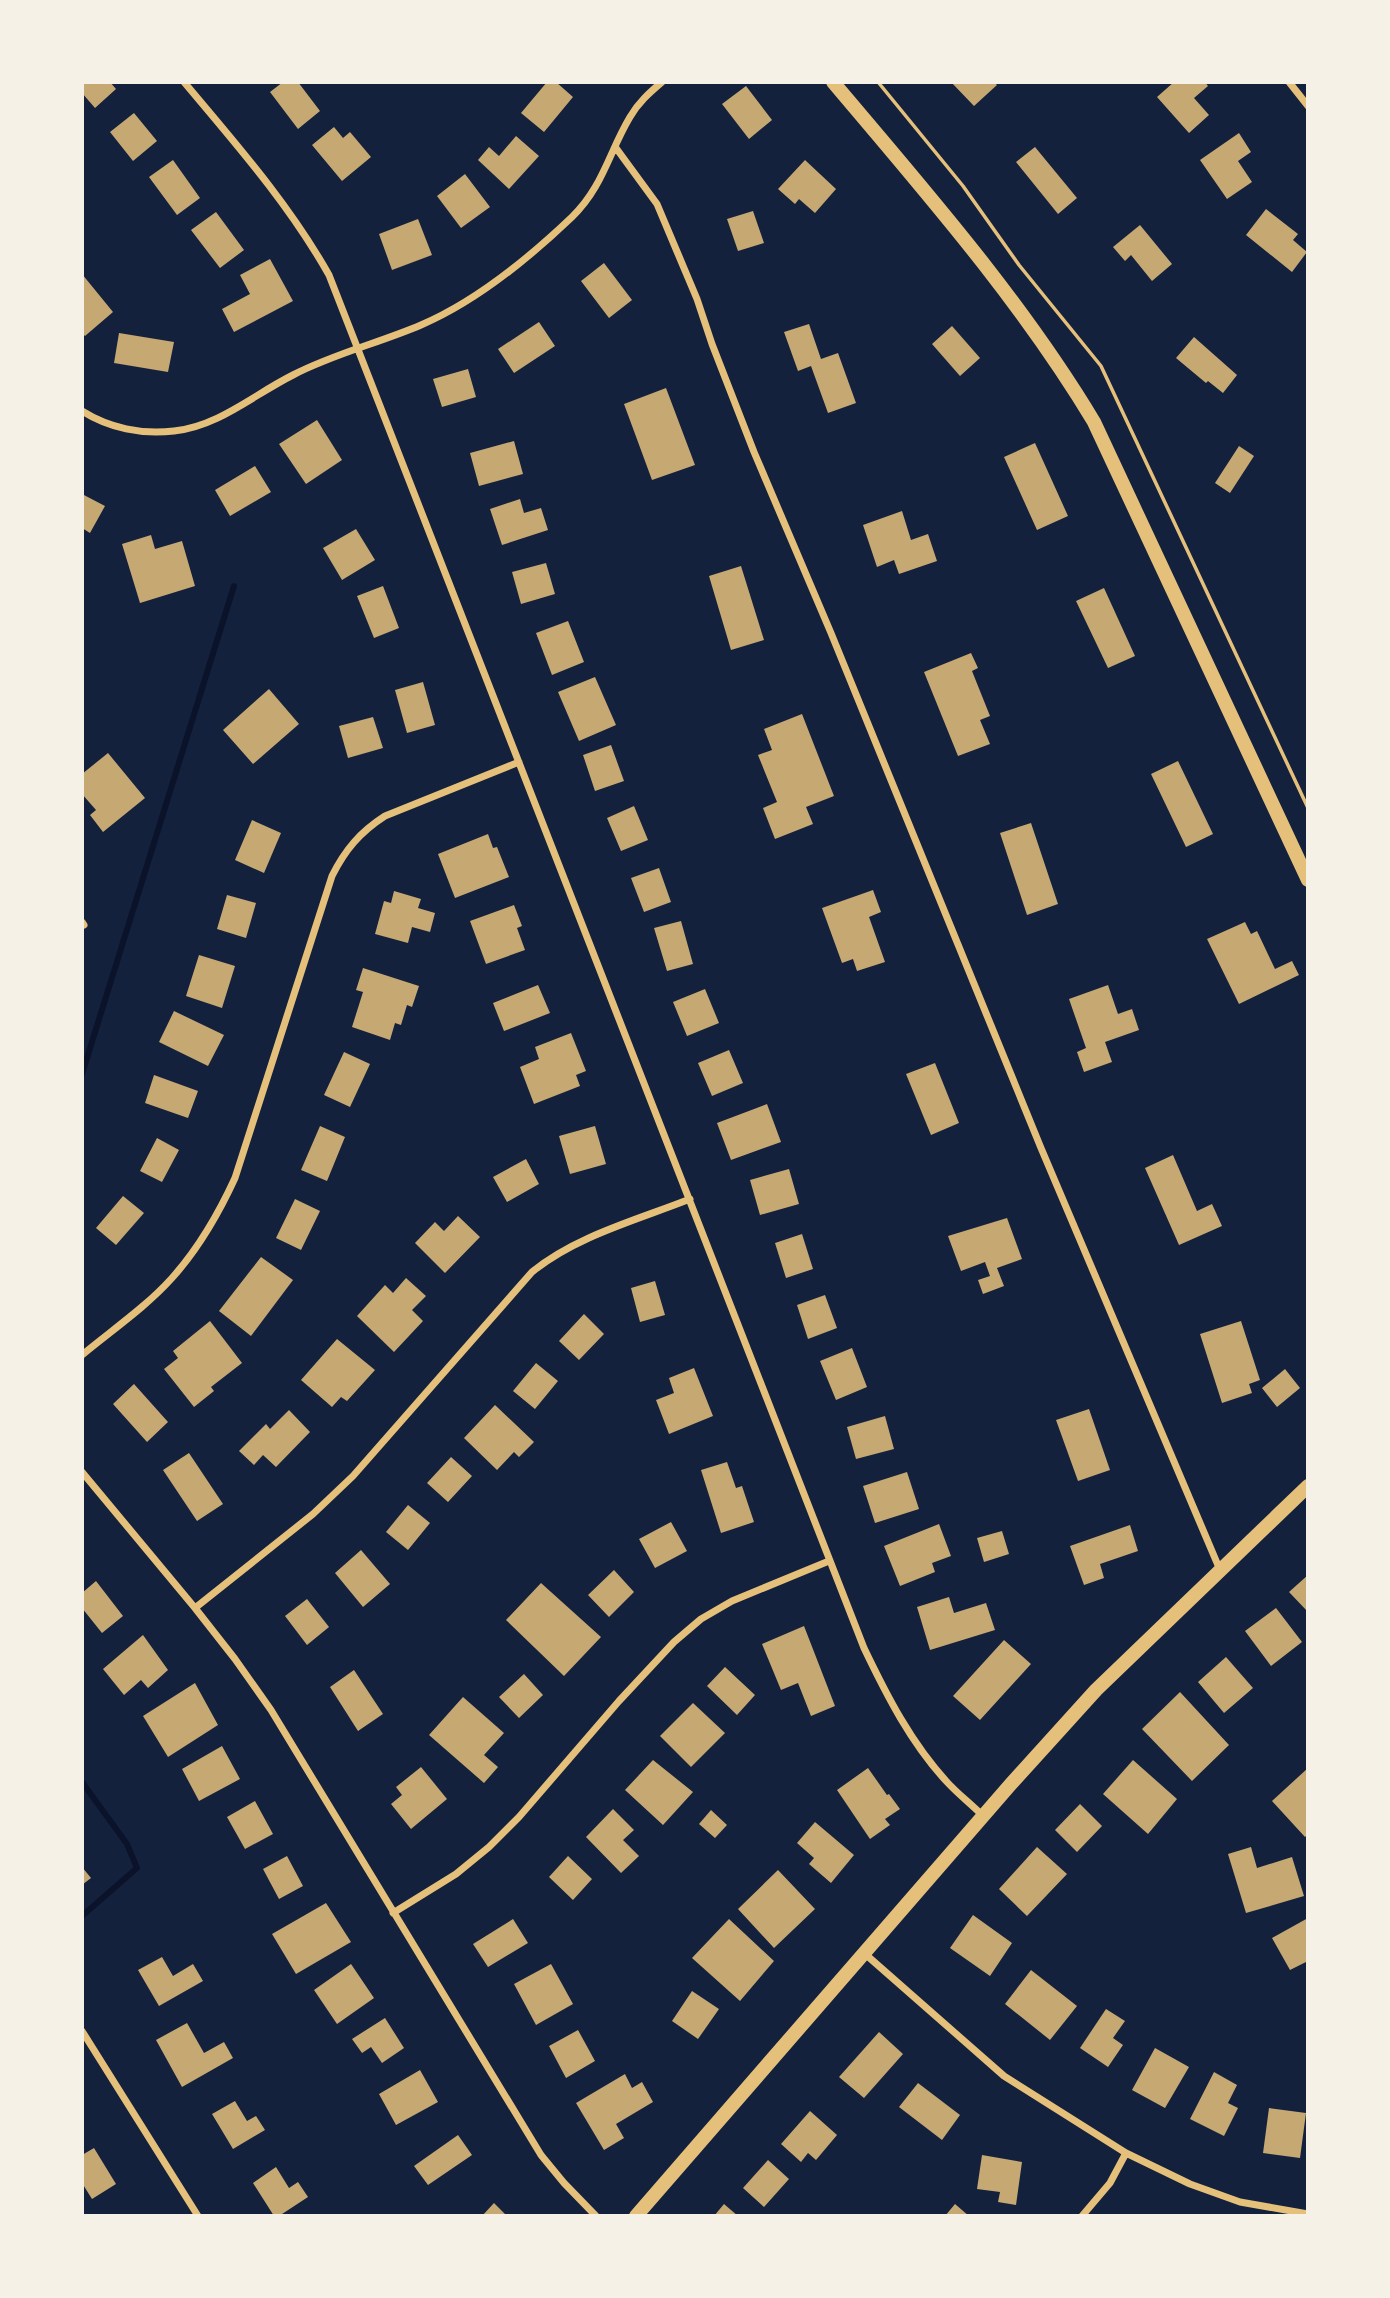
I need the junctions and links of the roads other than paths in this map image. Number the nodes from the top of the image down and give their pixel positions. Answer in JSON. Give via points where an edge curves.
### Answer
{"nodes":[{"id":1,"x":184,"y":82,"type":"edge"},
{"id":2,"x":662,"y":82,"type":"edge"},
{"id":3,"x":832,"y":82,"type":"edge"},
{"id":4,"x":1289,"y":82,"type":"edge"},
{"id":5,"x":1308,"y":106,"type":"edge"},
{"id":6,"x":616,"y":148,"type":"junction"},
{"id":7,"x":359,"y":349,"type":"junction"},
{"id":8,"x":82,"y":411,"type":"edge"},
{"id":9,"x":519,"y":762,"type":"junction"},
{"id":10,"x":1308,"y":880,"type":"edge"},
{"id":11,"x":690,"y":1199,"type":"junction"},
{"id":12,"x":82,"y":1355,"type":"edge"},
{"id":13,"x":82,"y":1472,"type":"edge"},
{"id":14,"x":1308,"y":1486,"type":"edge"},
{"id":15,"x":830,"y":1561,"type":"junction"},
{"id":16,"x":1220,"y":1570,"type":"junction"},
{"id":17,"x":195,"y":1608,"type":"junction"},
{"id":18,"x":983,"y":1816,"type":"junction"},
{"id":19,"x":393,"y":1913,"type":"junction"},
{"id":20,"x":864,"y":1952,"type":"junction"},
{"id":21,"x":82,"y":2031,"type":"edge"},
{"id":22,"x":1126,"y":2153,"type":"junction"},
{"id":23,"x":1308,"y":2214,"type":"edge"},
{"id":24,"x":198,"y":2216,"type":"edge"},
{"id":25,"x":596,"y":2216,"type":"edge"},
{"id":26,"x":636,"y":2216,"type":"edge"},
{"id":27,"x":1082,"y":2216,"type":"edge"}],
"edges":[{"from":1,"to":7,"type":"street","via":[[306,234]]},
{"from":2,"to":6,"type":"street","via":[[629,118]]},
{"from":3,"to":10,"type":"main road","via":[[1015,304],[1094,422]]},
{"from":4,"to":5,"type":"street"},
{"from":6,"to":7,"type":"street","via":[[600,182],[573,216],[503,276],[423,324]]},
{"from":6,"to":16,"type":"street","via":[[657,204],[754,452]]},
{"from":7,"to":8,"type":"street","via":[[294,374],[199,426],[146,432],[120,428]]},
{"from":7,"to":9,"type":"street"},
{"from":9,"to":11,"type":"street"},
{"from":9,"to":12,"type":"street","via":[[385,816],[351,843],[332,876],[235,1178],[218,1215],[170,1279]]},
{"from":11,"to":15,"type":"street"},
{"from":11,"to":17,"type":"street","via":[[572,1245],[541,1264],[353,1476],[313,1514]]},
{"from":13,"to":17,"type":"street"},
{"from":14,"to":16,"type":"main road"},
{"from":15,"to":18,"type":"street","via":[[887,1697],[947,1782]]},
{"from":15,"to":19,"type":"street","via":[[732,1601],[701,1619],[619,1700],[489,1847],[456,1874]]},
{"from":16,"to":18,"type":"main road","via":[[1096,1689]]},
{"from":17,"to":19,"type":"street","via":[[271,1710]]},
{"from":18,"to":20,"type":"main road"},
{"from":19,"to":25,"type":"street","via":[[541,2155]]},
{"from":20,"to":22,"type":"street","via":[[1004,2076]]},
{"from":20,"to":26,"type":"main road"},
{"from":21,"to":24,"type":"street"},
{"from":22,"to":23,"type":"street","via":[[1240,2202]]},
{"from":22,"to":27,"type":"street","via":[[1110,2183]]}]}
